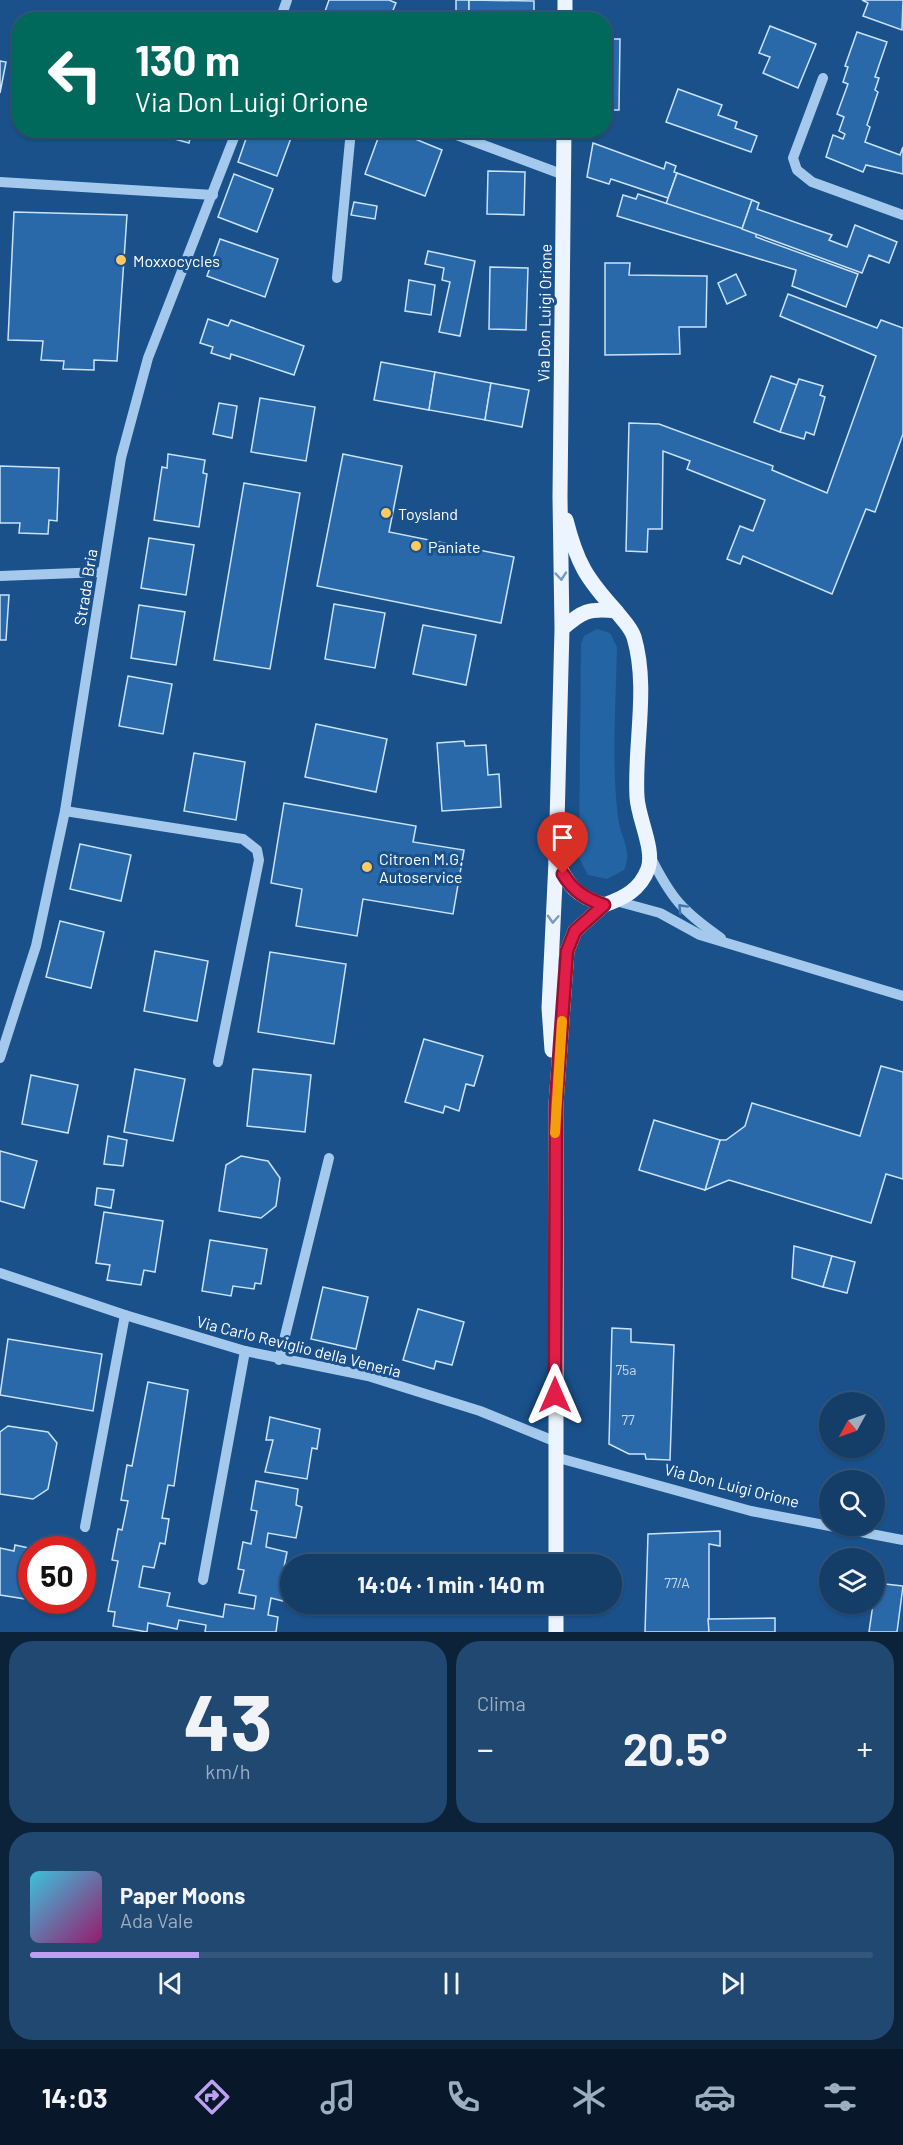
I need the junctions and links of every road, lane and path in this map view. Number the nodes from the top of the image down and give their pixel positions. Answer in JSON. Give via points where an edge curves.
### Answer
{"nodes":[{"id":1,"x":823,"y":78,"type":"dead end"},
{"id":2,"x":234,"y":138,"type":"edge"},
{"id":3,"x":350,"y":138,"type":"edge"},
{"id":4,"x":465,"y":138,"type":"edge"},
{"id":5,"x":564,"y":138,"type":"edge"},
{"id":6,"x":564,"y":175,"type":"junction"},
{"id":7,"x":0,"y":182,"type":"edge"},
{"id":8,"x":213,"y":195,"type":"junction"},
{"id":9,"x":903,"y":215,"type":"edge"},
{"id":10,"x":337,"y":278,"type":"dead end"},
{"id":11,"x":560,"y":497,"type":"junction"},
{"id":12,"x":102,"y":572,"type":"junction"},
{"id":13,"x":0,"y":576,"type":"edge"},
{"id":14,"x":616,"y":611,"type":"junction"},
{"id":15,"x":562,"y":629,"type":"junction"},
{"id":16,"x":64,"y":811,"type":"junction"},
{"id":17,"x":648,"y":853,"type":"junction"},
{"id":18,"x":556,"y":861,"type":"junction"},
{"id":19,"x":610,"y":903,"type":"junction"},
{"id":20,"x":728,"y":943,"type":"junction"},
{"id":21,"x":903,"y":996,"type":"edge"},
{"id":22,"x":0,"y":1058,"type":"edge"},
{"id":23,"x":218,"y":1062,"type":"dead end"},
{"id":24,"x":556,"y":1104,"type":"junction"},
{"id":25,"x":329,"y":1158,"type":"dead end"},
{"id":26,"x":0,"y":1273,"type":"edge"},
{"id":27,"x":124,"y":1315,"type":"junction"},
{"id":28,"x":245,"y":1352,"type":"junction"},
{"id":29,"x":279,"y":1360,"type":"junction"},
{"id":30,"x":554,"y":1441,"type":"junction"},
{"id":31,"x":555,"y":1457,"type":"junction"},
{"id":32,"x":85,"y":1527,"type":"dead end"},
{"id":33,"x":903,"y":1540,"type":"edge"},
{"id":34,"x":556,"y":1554,"type":"edge"},
{"id":35,"x":203,"y":1580,"type":"dead end"},
{"id":36,"x":556,"y":1614,"type":"edge"},
{"id":37,"x":556,"y":1632,"type":"edge"}],
"edges":[{"from":1,"to":9,"type":"street","via":[[793,158],[796,170],[812,182]]},
{"from":2,"to":8,"type":"street","name":"Strada Bria"},
{"from":3,"to":10,"type":"street"},
{"from":4,"to":6,"type":"street"},
{"from":5,"to":6,"type":"main road","name":"Via Don Luigi Orione"},
{"from":6,"to":11,"type":"main road","name":"Via Don Luigi Orione"},
{"from":7,"to":8,"type":"street"},
{"from":8,"to":12,"type":"street","name":"Strada Bria","via":[[148,358],[122,458]]},
{"from":11,"to":14,"type":"main road","name":"Via Don Luigi Orione","via":[[575,554],[589,581]]},
{"from":11,"to":15,"type":"main road","name":"Via Don Luigi Orione","one_way":true},
{"from":12,"to":13,"type":"street"},
{"from":12,"to":16,"type":"street","name":"Strada Bria"},
{"from":14,"to":15,"type":"main road","via":[[594,608],[577,615]]},
{"from":14,"to":17,"type":"main road","name":"Via Don Luigi Orione","via":[[633,637],[640,683],[637,803]]},
{"from":15,"to":18,"type":"main road","name":"Via Don Luigi Orione"},
{"from":16,"to":22,"type":"street","name":"Strada Bria","via":[[36,946]]},
{"from":16,"to":23,"type":"street","via":[[243,840],[257,850],[259,860]]},
{"from":17,"to":19,"type":"main road","name":"Via Don Luigi Orione","via":[[649,866],[640,883],[627,896]]},
{"from":20,"to":17,"type":"street","one_way":true,"via":[[682,909]]},
{"from":18,"to":19,"type":"main road","via":[[570,887],[591,901]]},
{"from":18,"to":24,"type":"main road","name":"Via Don Luigi Orione","one_way":true,"via":[[549,1008]]},
{"from":19,"to":20,"type":"street","via":[[646,907],[700,935]]},
{"from":19,"to":24,"type":"main road","name":"Via Don Luigi Orione","via":[[575,931],[567,951]]},
{"from":20,"to":21,"type":"street"},
{"from":24,"to":30,"type":"main road","name":"Via Don Luigi Orione"},
{"from":25,"to":29,"type":"street"},
{"from":26,"to":27,"type":"street","name":"Via Carlo Reviglio della Veneria"},
{"from":27,"to":28,"type":"street","name":"Via Carlo Reviglio della Veneria"},
{"from":27,"to":32,"type":"street"},
{"from":28,"to":29,"type":"street","name":"Via Carlo Reviglio della Veneria"},
{"from":28,"to":35,"type":"street"},
{"from":29,"to":30,"type":"street","name":"Via Carlo Reviglio della Veneria","via":[[368,1376],[480,1411]]},
{"from":30,"to":31,"type":"main road","name":"Via Don Luigi Orione"},
{"from":31,"to":33,"type":"street","name":"Via Don Luigi Orione","via":[[751,1511]]},
{"from":31,"to":34,"type":"main road","name":"Via Don Luigi Orione"},
{"from":36,"to":37,"type":"main road"}]}
